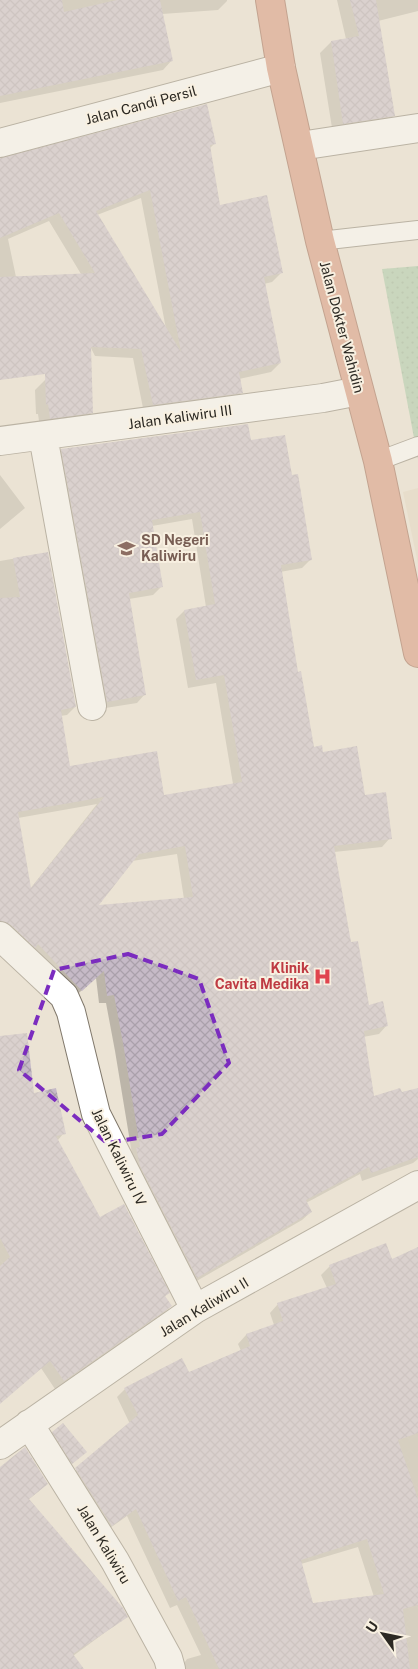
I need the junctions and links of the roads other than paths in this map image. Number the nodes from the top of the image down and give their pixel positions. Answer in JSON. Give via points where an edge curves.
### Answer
{"nodes":[{"id":1,"x":270,"y":0,"type":"edge"},
{"id":2,"x":282,"y":68,"type":"junction"},
{"id":3,"x":418,"y":128,"type":"edge"},
{"id":4,"x":0,"y":143,"type":"edge"},
{"id":5,"x":300,"y":146,"type":"junction"},
{"id":6,"x":418,"y":230,"type":"edge"},
{"id":7,"x":320,"y":241,"type":"junction"},
{"id":8,"x":359,"y":392,"type":"junction"},
{"id":9,"x":42,"y":436,"type":"junction"},
{"id":10,"x":0,"y":441,"type":"edge"},
{"id":11,"x":418,"y":446,"type":"edge"},
{"id":12,"x":378,"y":461,"type":"junction"},
{"id":13,"x":418,"y":653,"type":"edge"},
{"id":14,"x":92,"y":706,"type":"dead end"},
{"id":15,"x":0,"y":936,"type":"edge"},
{"id":16,"x":418,"y":1185,"type":"edge"},
{"id":17,"x":195,"y":1308,"type":"junction"},
{"id":18,"x":10,"y":1433,"type":"edge"},
{"id":19,"x":164,"y":1665,"type":"edge"}],
"edges":[{"from":1,"to":2,"type":"highway","name":"Jalan Dokter Wahidin"},
{"from":2,"to":4,"type":"street","name":"Jalan Candi Persil"},
{"from":2,"to":5,"type":"highway","name":"Jalan Dokter Wahidin"},
{"from":3,"to":5,"type":"street"},
{"from":5,"to":7,"type":"highway","name":"Jalan Dokter Wahidin"},
{"from":6,"to":7,"type":"lane"},
{"from":7,"to":8,"type":"highway","name":"Jalan Dokter Wahidin"},
{"from":8,"to":9,"type":"street","name":"Jalan Kaliwiru III"},
{"from":8,"to":12,"type":"highway","name":"Jalan Dokter Wahidin"},
{"from":9,"to":10,"type":"street","name":"Jalan Kaliwiru III"},
{"from":9,"to":14,"type":"street"},
{"from":11,"to":12,"type":"lane"},
{"from":12,"to":13,"type":"highway","name":"Jalan Dokter Wahidin"},
{"from":15,"to":17,"type":"street","name":"Jalan Kaliwiru IV","via":[[64,996],[71,1012],[96,1114]]},
{"from":16,"to":17,"type":"street","name":"Jalan Kaliwiru II"},
{"from":17,"to":18,"type":"street","name":"Jalan Kaliwiru II"},
{"from":18,"to":19,"type":"street","name":"Jalan Kaliwiru","via":[[116,1561]]}]}
